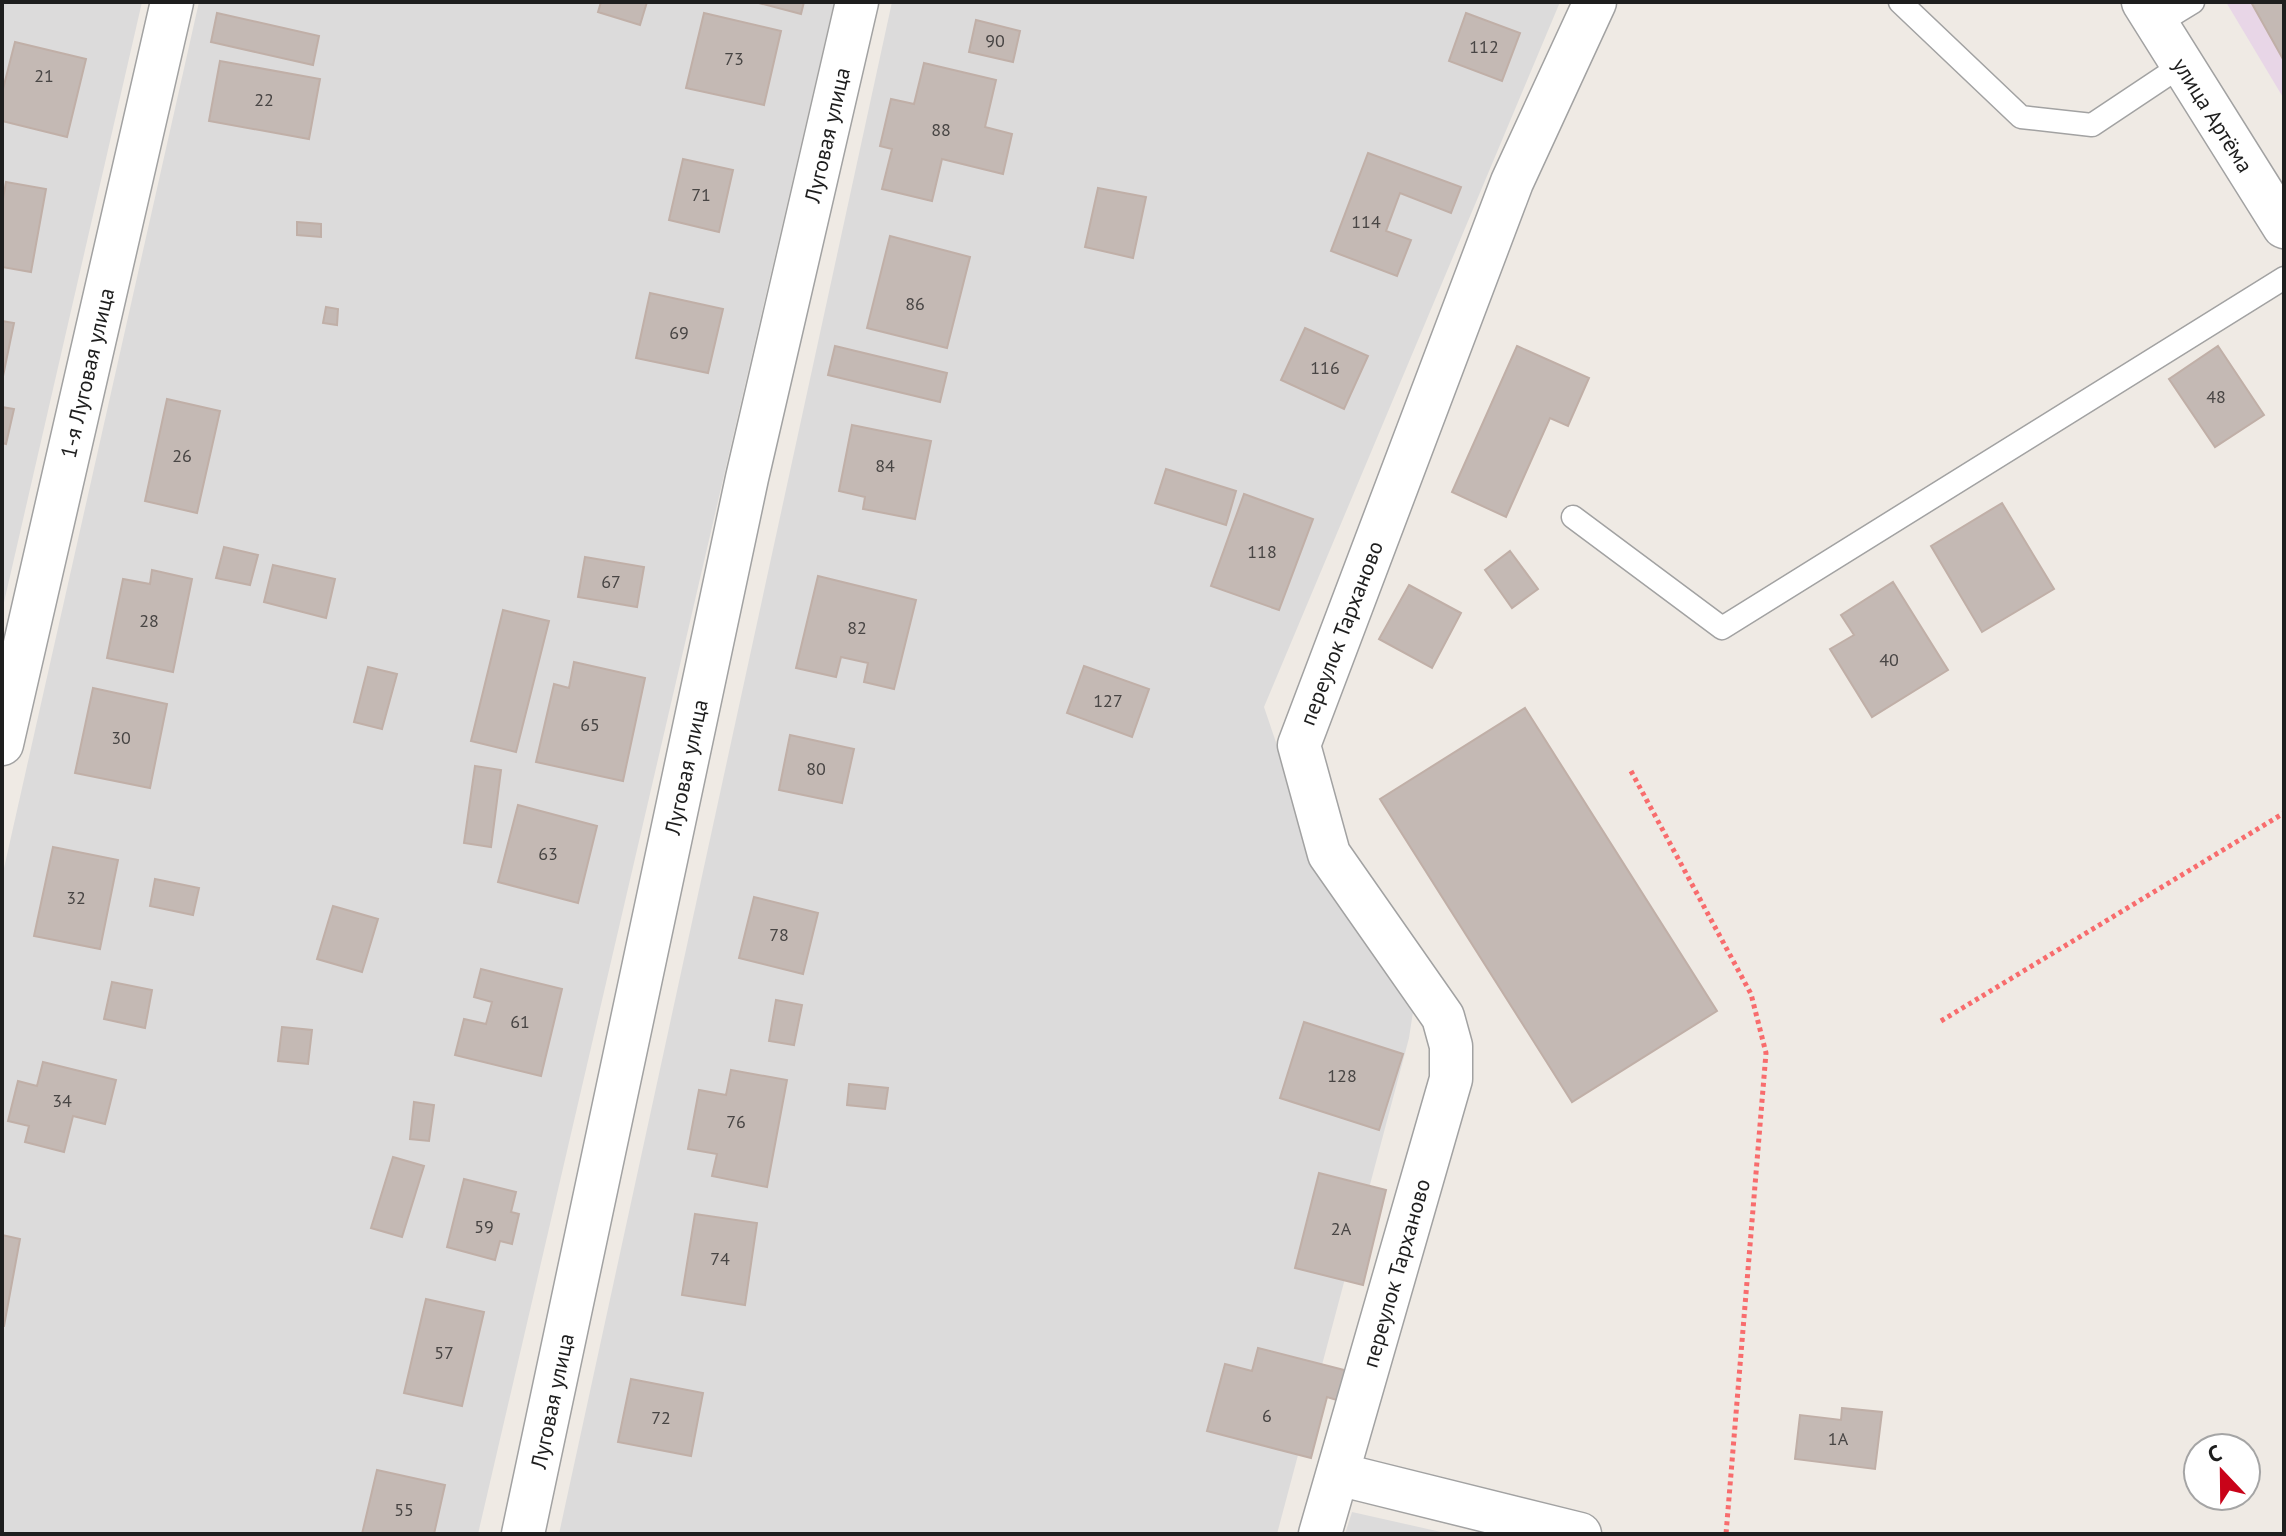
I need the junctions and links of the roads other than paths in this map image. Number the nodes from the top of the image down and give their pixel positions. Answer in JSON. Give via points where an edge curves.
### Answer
{"nodes":[{"id":1,"x":172,"y":2,"type":"edge"},
{"id":2,"x":857,"y":2,"type":"edge"},
{"id":3,"x":1595,"y":2,"type":"edge"},
{"id":4,"x":1900,"y":2,"type":"edge"},
{"id":5,"x":2193,"y":2,"type":"edge"},
{"id":6,"x":2150,"y":13,"type":"edge"},
{"id":7,"x":2182,"y":65,"type":"junction"},
{"id":8,"x":2277,"y":202,"type":"edge"},
{"id":9,"x":2284,"y":278,"type":"edge"},
{"id":10,"x":1573,"y":517,"type":"dead end"},
{"id":11,"x":2,"y":744,"type":"edge"},
{"id":12,"x":1338,"y":1474,"type":"junction"},
{"id":13,"x":523,"y":1534,"type":"edge"},
{"id":14,"x":1320,"y":1534,"type":"edge"},
{"id":15,"x":1580,"y":1534,"type":"edge"}],
"edges":[{"from":1,"to":11,"type":"street","name":"1-я Луговая улица"},
{"from":2,"to":13,"type":"street","name":"Луговая улица","via":[[747,478]]},
{"from":3,"to":12,"type":"street","name":"переулок Тарханово","via":[[1512,182],[1299,745],[1329,854],[1443,1017],[1451,1046],[1451,1079]]},
{"from":4,"to":7,"type":"lane","via":[[2021,117],[2092,125]]},
{"from":5,"to":6,"type":"lane"},
{"from":6,"to":7,"type":"street","name":"улица Артёма"},
{"from":7,"to":8,"type":"street","name":"улица Артёма"},
{"from":9,"to":10,"type":"lane","via":[[1722,628]]},
{"from":12,"to":14,"type":"street","name":"переулок Тарханово"},
{"from":12,"to":15,"type":"street"}]}
